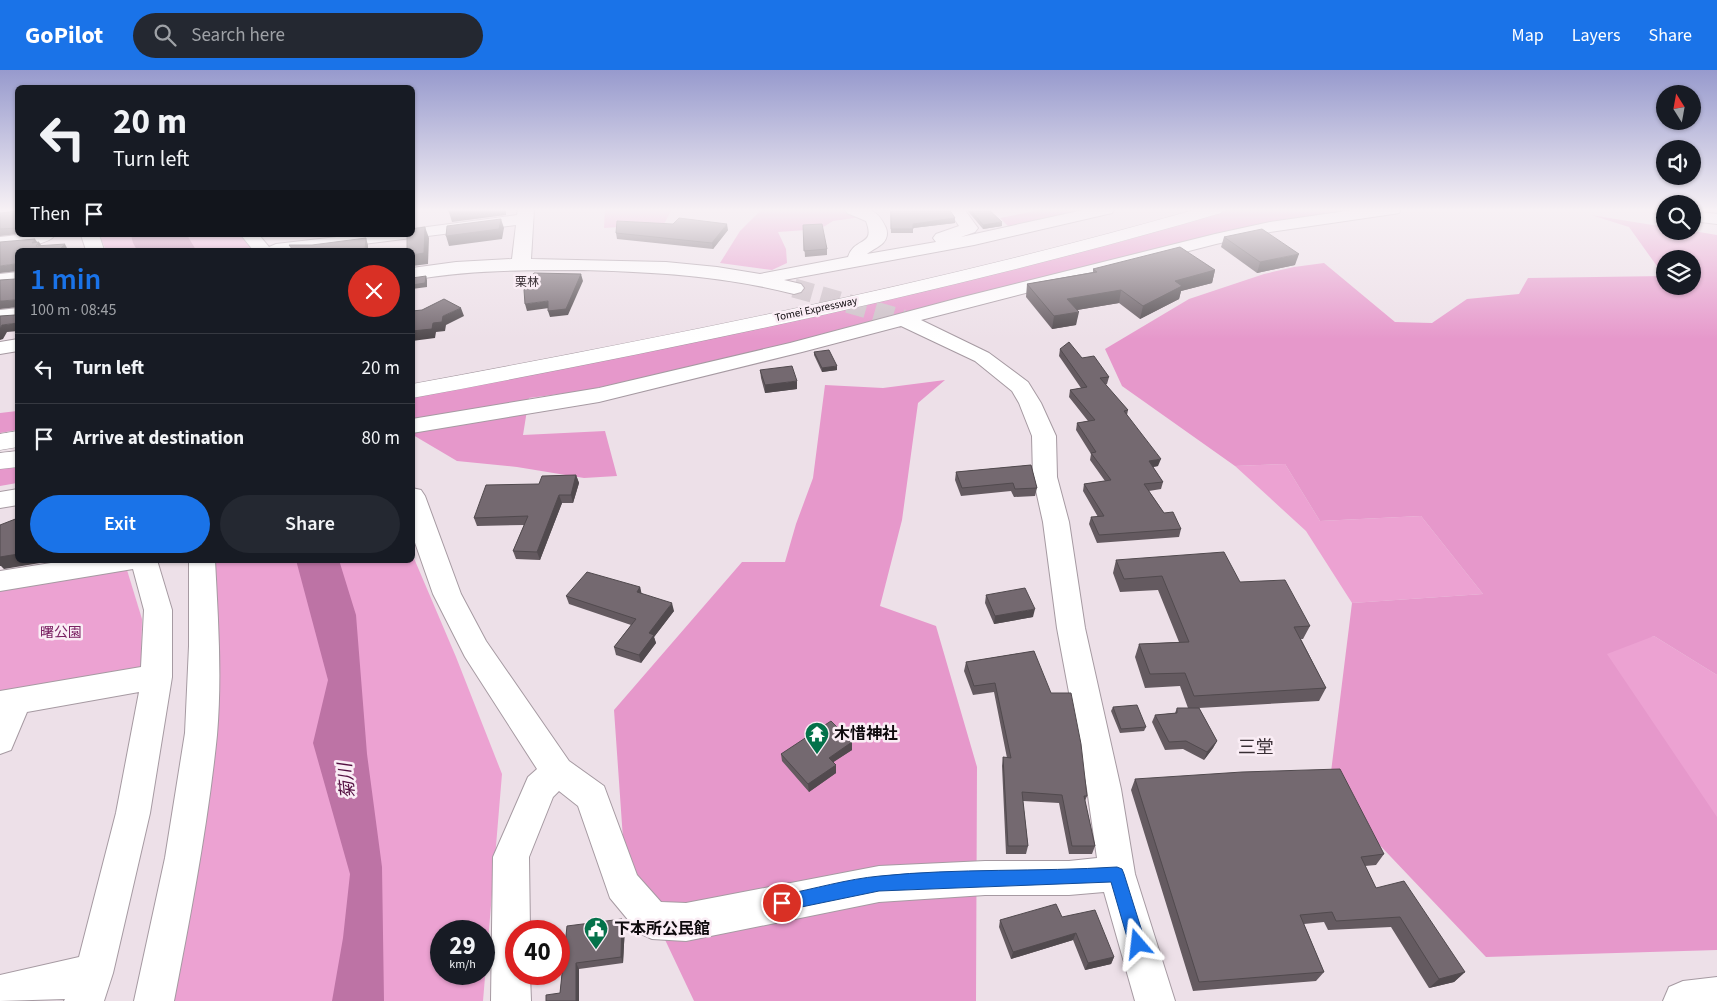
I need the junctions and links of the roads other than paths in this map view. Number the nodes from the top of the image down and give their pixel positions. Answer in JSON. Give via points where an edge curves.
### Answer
{"nodes":[{"id":1,"x":522,"y":252,"type":"edge"},
{"id":2,"x":859,"y":252,"type":"edge"},
{"id":3,"x":910,"y":252,"type":"edge"},
{"id":4,"x":994,"y":252,"type":"edge"},
{"id":5,"x":1053,"y":252,"type":"edge"},
{"id":6,"x":1165,"y":252,"type":"edge"},
{"id":7,"x":856,"y":262,"type":"junction"},
{"id":8,"x":521,"y":264,"type":"junction"},
{"id":9,"x":415,"y":274,"type":"edge"},
{"id":10,"x":15,"y":278,"type":"edge"},
{"id":11,"x":761,"y":279,"type":"junction"},
{"id":12,"x":0,"y":280,"type":"edge"},
{"id":13,"x":794,"y":288,"type":"tunnel mouth"},
{"id":14,"x":15,"y":314,"type":"edge"},
{"id":15,"x":0,"y":316,"type":"edge"},
{"id":16,"x":903,"y":319,"type":"junction"},
{"id":17,"x":417,"y":382,"type":"edge"},
{"id":18,"x":415,"y":425,"type":"edge"},
{"id":19,"x":15,"y":440,"type":"edge"},
{"id":20,"x":0,"y":442,"type":"edge"},
{"id":21,"x":15,"y":459,"type":"edge"},
{"id":22,"x":0,"y":461,"type":"edge"},
{"id":23,"x":15,"y":498,"type":"edge"},
{"id":24,"x":0,"y":500,"type":"edge"},
{"id":25,"x":415,"y":504,"type":"edge"},
{"id":26,"x":113,"y":563,"type":"edge"},
{"id":27,"x":145,"y":563,"type":"edge"},
{"id":28,"x":202,"y":563,"type":"edge"},
{"id":29,"x":0,"y":581,"type":"edge"},
{"id":30,"x":156,"y":676,"type":"junction"},
{"id":31,"x":8,"y":703,"type":"edge"},
{"id":32,"x":0,"y":740,"type":"edge"},
{"id":33,"x":557,"y":771,"type":"junction"},
{"id":34,"x":1117,"y":874,"type":"junction"},
{"id":35,"x":90,"y":987,"type":"edge"},
{"id":36,"x":0,"y":994,"type":"edge"},
{"id":37,"x":1717,"y":997,"type":"edge"},
{"id":38,"x":154,"y":1001,"type":"edge"},
{"id":39,"x":511,"y":1001,"type":"edge"},
{"id":40,"x":1155,"y":1001,"type":"edge"},
{"id":41,"x":1684,"y":1001,"type":"edge"}],
"edges":[{"from":1,"to":8,"type":"street"},
{"from":2,"to":7,"type":"street"},
{"from":3,"to":7,"type":"street"},
{"from":4,"to":17,"type":"highway","name":"Tomei Expressway"},
{"from":5,"to":17,"type":"highway","name":"Tomei Expressway","via":[[864,298],[659,342]]},
{"from":6,"to":16,"type":"street"},
{"from":7,"to":11,"type":"street"},
{"from":8,"to":9,"type":"street","via":[[490,264]]},
{"from":8,"to":11,"type":"street","via":[[665,266]]},
{"from":10,"to":12,"type":"street"},
{"from":11,"to":13,"type":"street"},
{"from":14,"to":15,"type":"street"},
{"from":16,"to":18,"type":"street","via":[[599,394]]},
{"from":16,"to":34,"type":"street","via":[[982,357],[1020,387],[1044,436],[1045,478],[1056,522],[1071,628],[1104,788]]},
{"from":19,"to":20,"type":"highway"},
{"from":21,"to":22,"type":"highway"},
{"from":23,"to":24,"type":"street"},
{"from":25,"to":33,"type":"street","via":[[447,594],[475,649]]},
{"from":26,"to":29,"type":"street"},
{"from":27,"to":30,"type":"street","via":[[158,610]]},
{"from":28,"to":38,"type":"street","via":[[201,733],[183,858]]},
{"from":30,"to":31,"type":"street"},
{"from":30,"to":35,"type":"street","via":[[134,813]]},
{"from":31,"to":32,"type":"street"},
{"from":33,"to":34,"type":"street","via":[[592,797],[623,886],[652,920],[686,922],[879,884]]},
{"from":33,"to":39,"type":"street","via":[[540,788],[511,857]]},
{"from":34,"to":40,"type":"street"},
{"from":35,"to":36,"type":"street"},
{"from":37,"to":41,"type":"street"}]}
